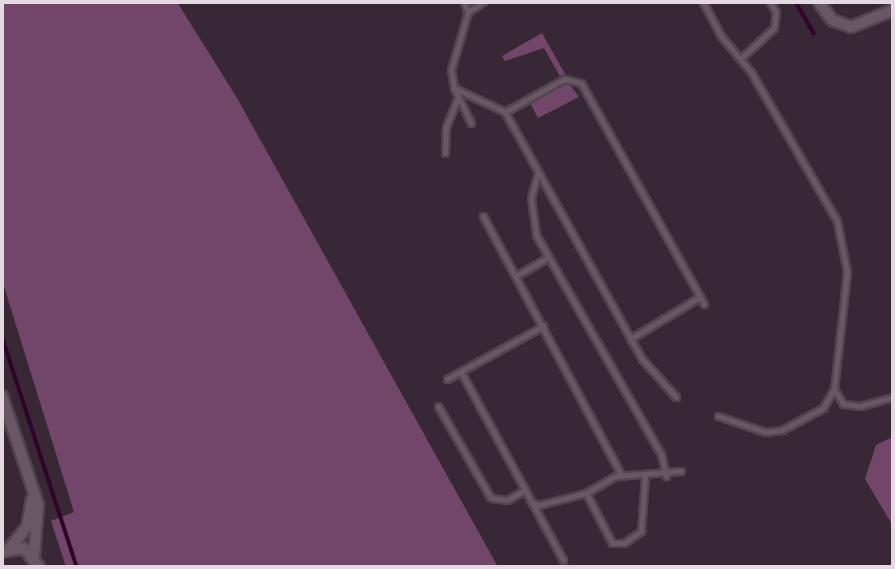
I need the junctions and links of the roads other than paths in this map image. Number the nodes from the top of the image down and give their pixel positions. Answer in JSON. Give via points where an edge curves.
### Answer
{"nodes":[{"id":1,"x":464,"y":2,"type":"edge"},
{"id":2,"x":483,"y":2,"type":"edge"},
{"id":3,"x":703,"y":2,"type":"edge"},
{"id":4,"x":770,"y":2,"type":"edge"},
{"id":5,"x":819,"y":2,"type":"edge"},
{"id":6,"x":893,"y":10,"type":"edge"},
{"id":7,"x":468,"y":12,"type":"junction"},
{"id":8,"x":740,"y":59,"type":"junction"},
{"id":9,"x":454,"y":88,"type":"junction"},
{"id":10,"x":458,"y":97,"type":"junction"},
{"id":11,"x":505,"y":112,"type":"junction"},
{"id":12,"x":471,"y":123,"type":"dead end"},
{"id":13,"x":445,"y":153,"type":"dead end"},
{"id":14,"x":538,"y":172,"type":"junction"},
{"id":15,"x":483,"y":216,"type":"dead end"},
{"id":16,"x":549,"y":257,"type":"junction"},
{"id":17,"x":516,"y":276,"type":"junction"},
{"id":18,"x":700,"y":296,"type":"junction"},
{"id":19,"x":704,"y":303,"type":"dead end"},
{"id":20,"x":543,"y":326,"type":"junction"},
{"id":21,"x":631,"y":339,"type":"junction"},
{"id":22,"x":461,"y":372,"type":"junction"},
{"id":23,"x":447,"y":379,"type":"dead end"},
{"id":24,"x":834,"y":389,"type":"junction"},
{"id":25,"x":2,"y":396,"type":"edge"},
{"id":26,"x":676,"y":397,"type":"dead end"},
{"id":27,"x":893,"y":397,"type":"edge"},
{"id":28,"x":438,"y":406,"type":"dead end"},
{"id":29,"x":718,"y":416,"type":"dead end"},
{"id":30,"x":681,"y":471,"type":"dead end"},
{"id":31,"x":622,"y":476,"type":"junction"},
{"id":32,"x":645,"y":476,"type":"junction"},
{"id":33,"x":666,"y":476,"type":"junction"},
{"id":34,"x":31,"y":490,"type":"junction"},
{"id":35,"x":525,"y":490,"type":"junction"},
{"id":36,"x":586,"y":493,"type":"junction"},
{"id":37,"x":532,"y":503,"type":"junction"},
{"id":38,"x":6,"y":550,"type":"edge"},
{"id":39,"x":563,"y":560,"type":"dead end"},
{"id":40,"x":37,"y":562,"type":"edge"}],
"edges":[{"from":1,"to":7,"type":"lane"},
{"from":2,"to":7,"type":"lane"},
{"from":3,"to":8,"type":"lane"},
{"from":4,"to":8,"type":"lane","via":[[776,12],[774,28]]},
{"from":5,"to":6,"type":"street","via":[[832,20],[851,27]]},
{"from":7,"to":9,"type":"lane","via":[[451,70]]},
{"from":8,"to":24,"type":"lane","via":[[837,221],[847,272]]},
{"from":9,"to":10,"type":"lane"},
{"from":9,"to":11,"type":"lane"},
{"from":10,"to":12,"type":"lane"},
{"from":10,"to":13,"type":"lane","via":[[446,127]]},
{"from":11,"to":14,"type":"lane"},
{"from":11,"to":18,"type":"lane","via":[[564,79],[581,83]]},
{"from":14,"to":16,"type":"lane","via":[[530,217]]},
{"from":14,"to":21,"type":"lane"},
{"from":15,"to":17,"type":"lane"},
{"from":16,"to":17,"type":"lane"},
{"from":16,"to":33,"type":"lane","via":[[661,454]]},
{"from":17,"to":20,"type":"lane"},
{"from":18,"to":19,"type":"lane"},
{"from":18,"to":21,"type":"lane"},
{"from":20,"to":22,"type":"lane"},
{"from":20,"to":31,"type":"lane"},
{"from":21,"to":26,"type":"lane","via":[[651,372]]},
{"from":22,"to":23,"type":"lane"},
{"from":22,"to":35,"type":"lane"},
{"from":24,"to":27,"type":"lane","via":[[843,404],[859,406]]},
{"from":24,"to":29,"type":"lane","via":[[823,408],[782,430],[754,430]]},
{"from":25,"to":34,"type":"street"},
{"from":28,"to":35,"type":"lane","via":[[491,498],[507,500]]},
{"from":30,"to":33,"type":"lane"},
{"from":31,"to":32,"type":"lane"},
{"from":31,"to":36,"type":"lane"},
{"from":32,"to":33,"type":"lane"},
{"from":32,"to":36,"type":"lane","via":[[641,531],[624,543],[612,543]]},
{"from":34,"to":38,"type":"street","via":[[30,520]]},
{"from":34,"to":40,"type":"street","via":[[39,514]]},
{"from":35,"to":37,"type":"lane"},
{"from":36,"to":37,"type":"lane"},
{"from":37,"to":39,"type":"lane"},
{"from":38,"to":40,"type":"street","via":[[24,548]]}]}
